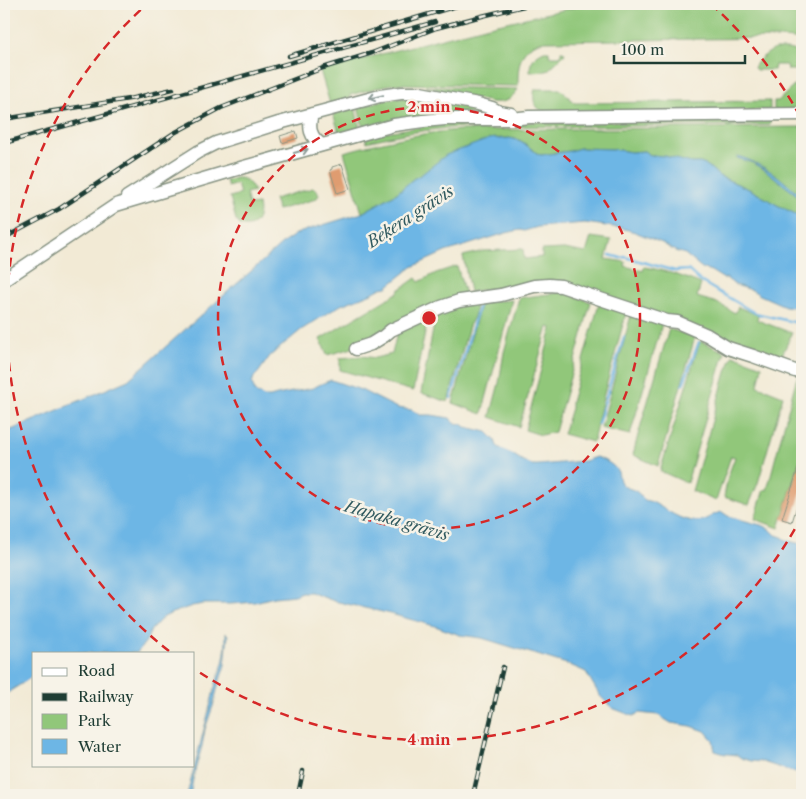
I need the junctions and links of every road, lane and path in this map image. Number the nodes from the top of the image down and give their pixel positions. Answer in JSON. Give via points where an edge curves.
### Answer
{"nodes":[{"id":1,"x":312,"y":114,"type":"junction"},
{"id":2,"x":802,"y":114,"type":"edge"},
{"id":3,"x":529,"y":117,"type":"junction"},
{"id":4,"x":322,"y":145,"type":"junction"},
{"id":5,"x":116,"y":205,"type":"junction"},
{"id":6,"x":4,"y":280,"type":"edge"},
{"id":7,"x":356,"y":349,"type":"dead end"},
{"id":8,"x":802,"y":371,"type":"edge"}],
"edges":[{"from":3,"to":1,"type":"street","one_way":true,"via":[[440,96],[401,92]]},
{"from":1,"to":4,"type":"street","via":[[312,134]]},
{"from":1,"to":5,"type":"street","via":[[216,143]]},
{"from":2,"to":3,"type":"street"},
{"from":3,"to":4,"type":"street","via":[[423,121],[394,125]]},
{"from":5,"to":4,"type":"street","one_way":true},
{"from":5,"to":6,"type":"street"},
{"from":7,"to":8,"type":"street","via":[[459,301],[548,285],[561,286],[677,322],[728,348]]}]}
